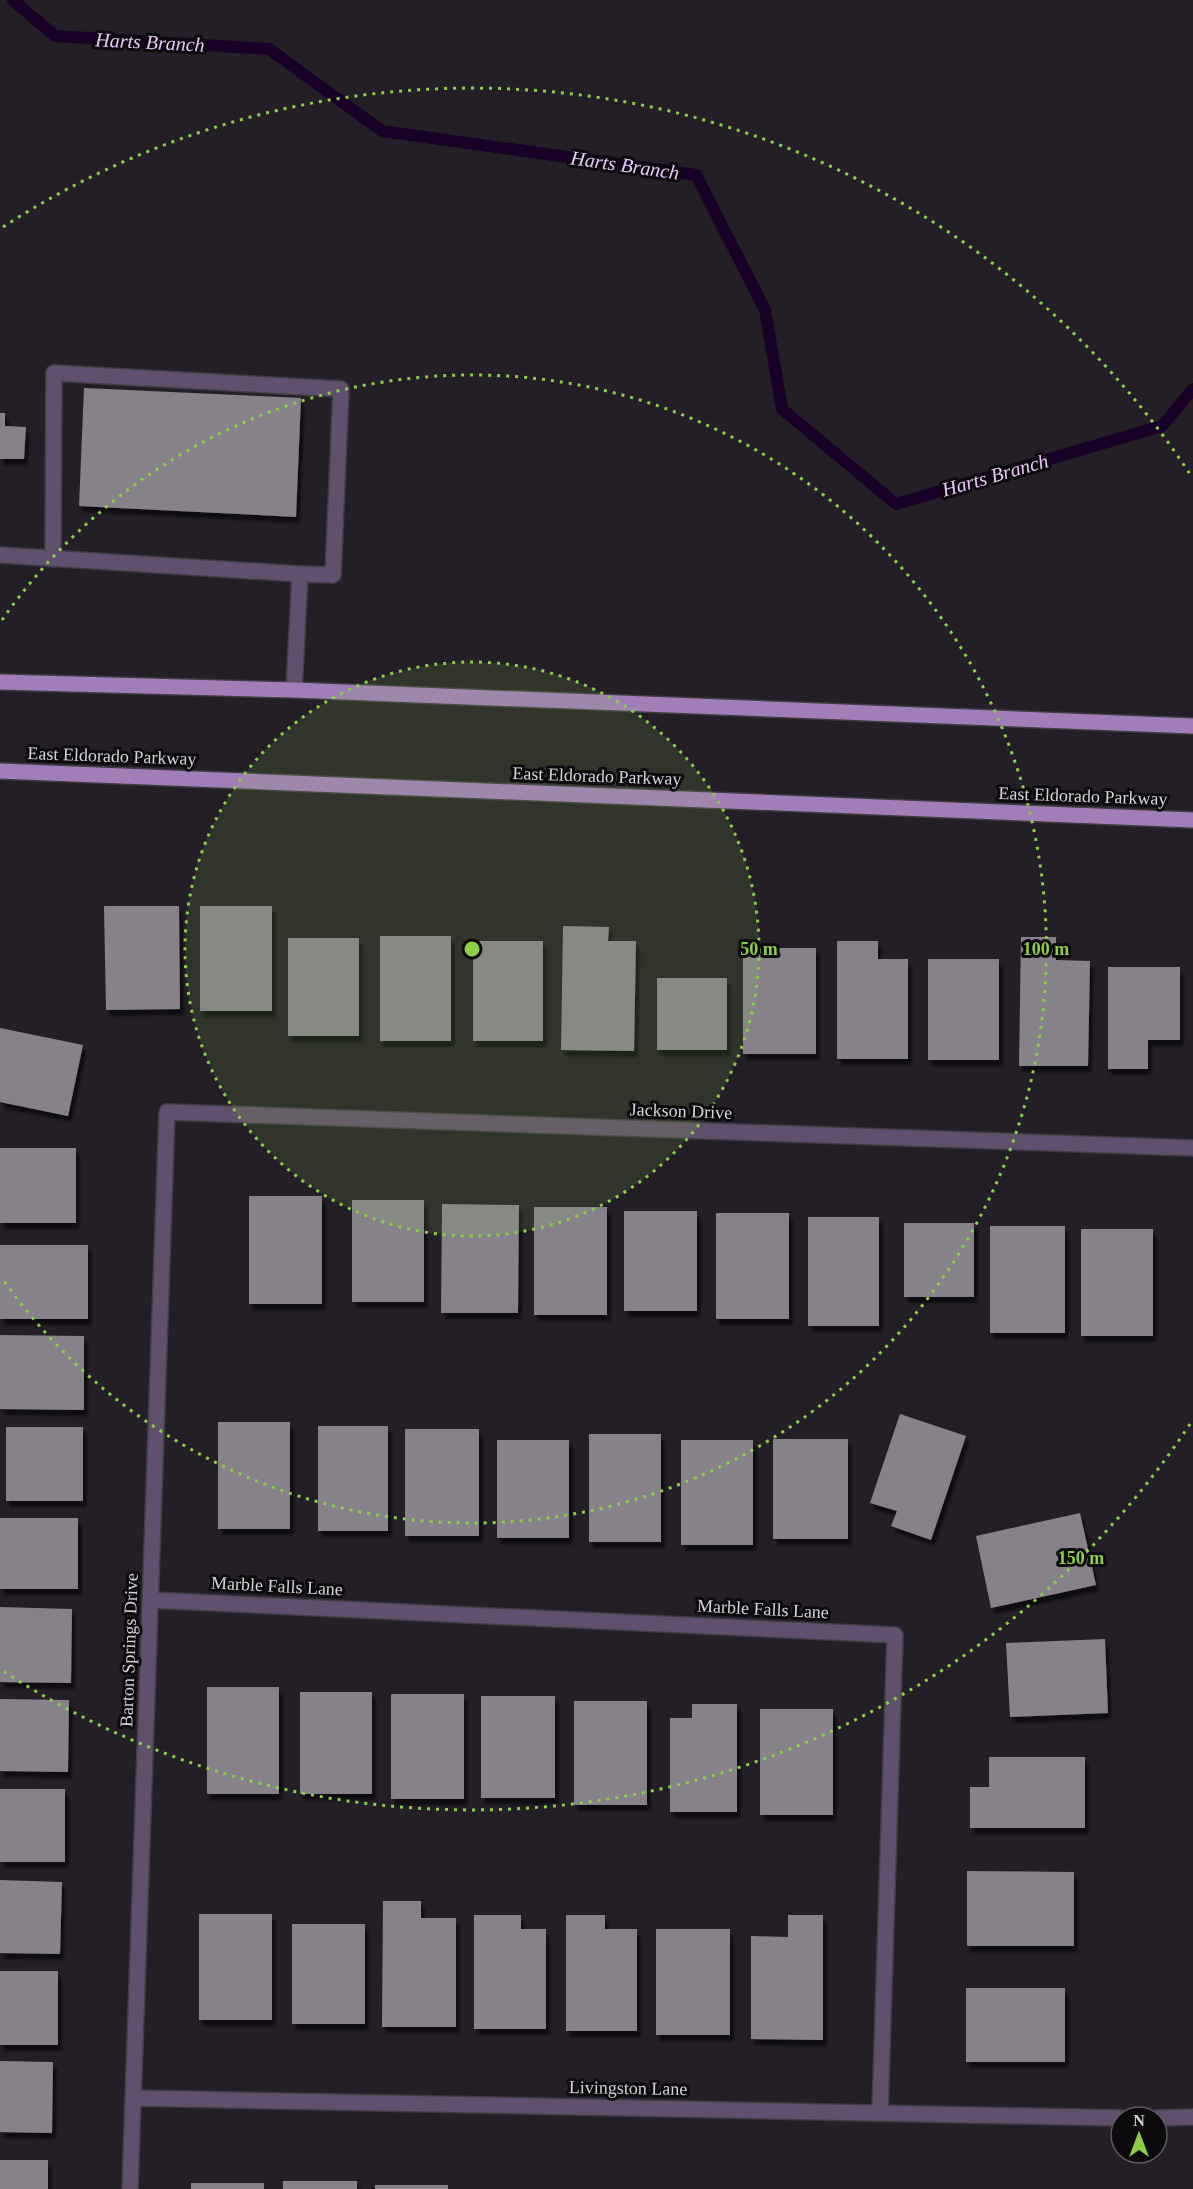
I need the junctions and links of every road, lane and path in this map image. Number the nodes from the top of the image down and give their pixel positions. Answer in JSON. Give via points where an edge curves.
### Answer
{"nodes":[{"id":1,"x":0,"y":555,"type":"edge"},
{"id":2,"x":53,"y":559,"type":"junction"},
{"id":3,"x":300,"y":574,"type":"junction"},
{"id":4,"x":0,"y":682,"type":"edge"},
{"id":5,"x":294,"y":690,"type":"junction"},
{"id":6,"x":1193,"y":726,"type":"edge"},
{"id":7,"x":0,"y":771,"type":"edge"},
{"id":8,"x":1193,"y":820,"type":"edge"},
{"id":9,"x":167,"y":1112,"type":"joint"},
{"id":10,"x":1193,"y":1148,"type":"edge"},
{"id":11,"x":150,"y":1600,"type":"junction"},
{"id":12,"x":134,"y":2098,"type":"junction"},
{"id":13,"x":880,"y":2113,"type":"junction"},
{"id":14,"x":1193,"y":2117,"type":"edge"},
{"id":15,"x":1109,"y":2118,"type":"edge"},
{"id":16,"x":1169,"y":2118,"type":"edge"},
{"id":17,"x":130,"y":2189,"type":"edge"}],
"edges":[{"from":1,"to":2,"type":"street"},
{"from":2,"to":3,"type":"street"},
{"from":2,"to":3,"type":"street","via":[[54,373],[341,389],[333,574]]},
{"from":3,"to":5,"type":"street"},
{"from":4,"to":5,"type":"main road"},
{"from":5,"to":6,"type":"main road"},
{"from":7,"to":8,"type":"main road","name":"East Eldorado Parkway"},
{"from":9,"to":10,"type":"street","name":"Jackson Drive"},
{"from":9,"to":11,"type":"street","name":"Barton Springs Drive"},
{"from":11,"to":12,"type":"street","name":"Barton Springs Drive"},
{"from":11,"to":13,"type":"street","name":"Marble Falls Lane","via":[[896,1635]]},
{"from":12,"to":13,"type":"street","name":"Livingston Lane"},
{"from":12,"to":17,"type":"street","name":"Barton Springs Drive"},
{"from":13,"to":15,"type":"street","name":"Livingston Lane"},
{"from":14,"to":16,"type":"street"}]}
